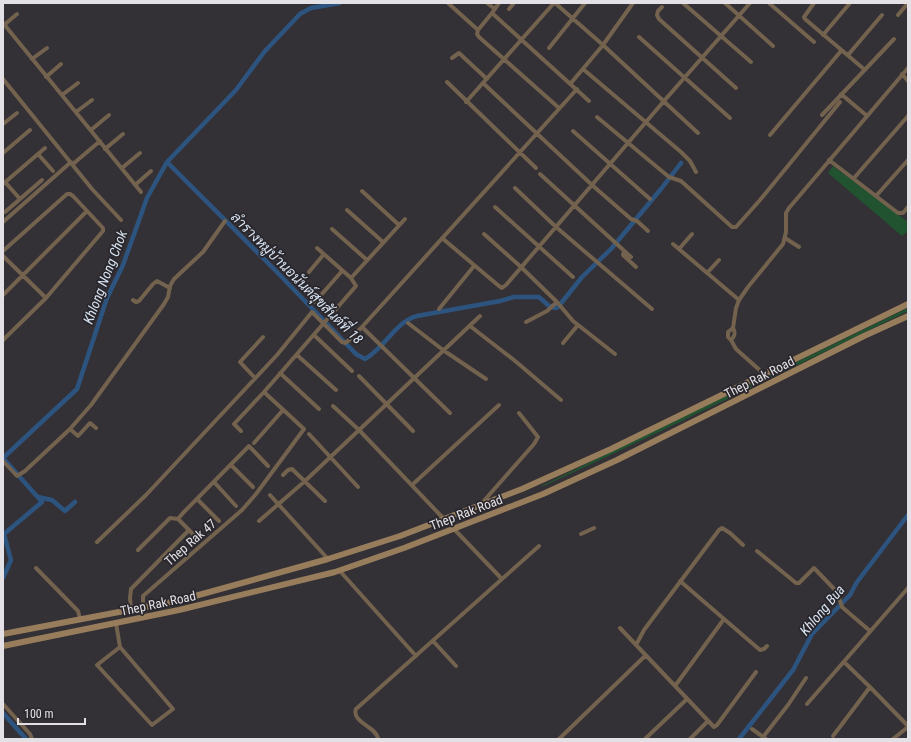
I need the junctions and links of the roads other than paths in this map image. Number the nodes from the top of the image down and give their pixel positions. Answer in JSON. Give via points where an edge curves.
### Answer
{"nodes":[{"id":1,"x":448,"y":3,"type":"edge"},
{"id":2,"x":487,"y":3,"type":"edge"},
{"id":3,"x":499,"y":3,"type":"edge"},
{"id":4,"x":514,"y":3,"type":"edge"},
{"id":5,"x":554,"y":3,"type":"edge"},
{"id":6,"x":585,"y":3,"type":"edge"},
{"id":7,"x":633,"y":3,"type":"edge"},
{"id":8,"x":683,"y":3,"type":"edge"},
{"id":9,"x":725,"y":3,"type":"edge"},
{"id":10,"x":750,"y":3,"type":"edge"},
{"id":11,"x":769,"y":3,"type":"edge"},
{"id":12,"x":814,"y":3,"type":"edge"},
{"id":13,"x":850,"y":3,"type":"edge"},
{"id":14,"x":908,"y":3,"type":"edge"},
{"id":15,"x":662,"y":6,"type":"dead end"},
{"id":16,"x":509,"y":9,"type":"dead end"},
{"id":17,"x":494,"y":11,"type":"junction"},
{"id":18,"x":17,"y":14,"type":"dead end"},
{"id":19,"x":882,"y":15,"type":"dead end"},
{"id":20,"x":898,"y":15,"type":"dead end"},
{"id":21,"x":739,"y":16,"type":"junction"},
{"id":22,"x":573,"y":18,"type":"junction"},
{"id":23,"x":4,"y":24,"type":"edge"},
{"id":24,"x":478,"y":30,"type":"junction"},
{"id":25,"x":823,"y":34,"type":"junction"},
{"id":26,"x":721,"y":36,"type":"junction"},
{"id":27,"x":639,"y":38,"type":"dead end"},
{"id":28,"x":894,"y":39,"type":"dead end"},
{"id":29,"x":522,"y":40,"type":"junction"},
{"id":30,"x":814,"y":42,"type":"dead end"},
{"id":31,"x":603,"y":45,"type":"junction"},
{"id":32,"x":773,"y":46,"type":"dead end"},
{"id":33,"x":47,"y":48,"type":"dead end"},
{"id":34,"x":549,"y":48,"type":"dead end"},
{"id":35,"x":842,"y":51,"type":"junction"},
{"id":36,"x":848,"y":55,"type":"junction"},
{"id":37,"x":452,"y":58,"type":"dead end"},
{"id":38,"x":702,"y":58,"type":"junction"},
{"id":39,"x":32,"y":59,"type":"junction"},
{"id":40,"x":504,"y":60,"type":"junction"},
{"id":41,"x":751,"y":62,"type":"dead end"},
{"id":42,"x":61,"y":64,"type":"dead end"},
{"id":43,"x":908,"y":68,"type":"edge"},
{"id":44,"x":583,"y":69,"type":"junction"},
{"id":45,"x":865,"y":70,"type":"junction"},
{"id":46,"x":902,"y":74,"type":"junction"},
{"id":47,"x":46,"y":77,"type":"junction"},
{"id":48,"x":3,"y":78,"type":"edge"},
{"id":49,"x":488,"y":79,"type":"junction"},
{"id":50,"x":684,"y":79,"type":"junction"},
{"id":51,"x":908,"y":81,"type":"edge"},
{"id":52,"x":447,"y":82,"type":"dead end"},
{"id":53,"x":78,"y":83,"type":"dead end"},
{"id":54,"x":483,"y":83,"type":"junction"},
{"id":55,"x":571,"y":83,"type":"junction"},
{"id":56,"x":736,"y":88,"type":"dead end"},
{"id":57,"x":577,"y":89,"type":"junction"},
{"id":58,"x":841,"y":94,"type":"junction"},
{"id":59,"x":62,"y":95,"type":"junction"},
{"id":60,"x":92,"y":100,"type":"dead end"},
{"id":61,"x":589,"y":101,"type":"dead end"},
{"id":62,"x":466,"y":102,"type":"junction"},
{"id":63,"x":664,"y":102,"type":"junction"},
{"id":64,"x":840,"y":102,"type":"dead end"},
{"id":65,"x":559,"y":108,"type":"junction"},
{"id":66,"x":76,"y":112,"type":"junction"},
{"id":67,"x":17,"y":113,"type":"dead end"},
{"id":68,"x":109,"y":115,"type":"dead end"},
{"id":69,"x":822,"y":115,"type":"dead end"},
{"id":70,"x":866,"y":116,"type":"junction"},
{"id":71,"x":908,"y":116,"type":"edge"},
{"id":72,"x":597,"y":118,"type":"dead end"},
{"id":73,"x":730,"y":118,"type":"dead end"},
{"id":74,"x":646,"y":123,"type":"junction"},
{"id":75,"x":3,"y":124,"type":"edge"},
{"id":76,"x":30,"y":130,"type":"dead end"},
{"id":77,"x":91,"y":130,"type":"junction"},
{"id":78,"x":573,"y":131,"type":"dead end"},
{"id":79,"x":698,"y":133,"type":"dead end"},
{"id":80,"x":123,"y":134,"type":"dead end"},
{"id":81,"x":536,"y":134,"type":"junction"},
{"id":82,"x":770,"y":135,"type":"dead end"},
{"id":83,"x":100,"y":141,"type":"junction"},
{"id":84,"x":628,"y":143,"type":"junction"},
{"id":85,"x":45,"y":148,"type":"dead end"},
{"id":86,"x":105,"y":149,"type":"junction"},
{"id":87,"x":519,"y":152,"type":"junction"},
{"id":88,"x":3,"y":153,"type":"edge"},
{"id":89,"x":140,"y":153,"type":"dead end"},
{"id":90,"x":38,"y":154,"type":"junction"},
{"id":91,"x":829,"y":160,"type":"junction"},
{"id":92,"x":908,"y":160,"type":"edge"},
{"id":93,"x":72,"y":163,"type":"junction"},
{"id":94,"x":611,"y":164,"type":"junction"},
{"id":95,"x":122,"y":168,"type":"junction"},
{"id":96,"x":536,"y":168,"type":"dead end"},
{"id":97,"x":53,"y":171,"type":"dead end"},
{"id":98,"x":151,"y":171,"type":"dead end"},
{"id":99,"x":696,"y":172,"type":"dead end"},
{"id":100,"x":540,"y":174,"type":"dead end"},
{"id":101,"x":854,"y":178,"type":"junction"},
{"id":102,"x":42,"y":180,"type":"dead end"},
{"id":103,"x":4,"y":183,"type":"edge"},
{"id":104,"x":135,"y":185,"type":"junction"},
{"id":105,"x":592,"y":185,"type":"junction"},
{"id":106,"x":515,"y":188,"type":"dead end"},
{"id":107,"x":362,"y":191,"type":"dead end"},
{"id":108,"x":141,"y":192,"type":"dead end"},
{"id":109,"x":876,"y":196,"type":"junction"},
{"id":110,"x":20,"y":199,"type":"junction"},
{"id":111,"x":650,"y":199,"type":"dead end"},
{"id":112,"x":574,"y":206,"type":"junction"},
{"id":113,"x":495,"y":207,"type":"dead end"},
{"id":114,"x":908,"y":207,"type":"edge"},
{"id":115,"x":347,"y":210,"type":"dead end"},
{"id":116,"x":87,"y":211,"type":"junction"},
{"id":117,"x":5,"y":212,"type":"dead end"},
{"id":118,"x":405,"y":219,"type":"dead end"},
{"id":119,"x":121,"y":220,"type":"dead end"},
{"id":120,"x":225,"y":221,"type":"dead end"},
{"id":121,"x":3,"y":222,"type":"edge"},
{"id":122,"x":399,"y":225,"type":"junction"},
{"id":123,"x":556,"y":227,"type":"junction"},
{"id":124,"x":332,"y":229,"type":"dead end"},
{"id":125,"x":648,"y":231,"type":"dead end"},
{"id":126,"x":484,"y":234,"type":"dead end"},
{"id":127,"x":692,"y":234,"type":"dead end"},
{"id":128,"x":442,"y":238,"type":"junction"},
{"id":129,"x":785,"y":238,"type":"junction"},
{"id":130,"x":384,"y":242,"type":"junction"},
{"id":131,"x":673,"y":244,"type":"dead end"},
{"id":132,"x":539,"y":247,"type":"junction"},
{"id":133,"x":799,"y":247,"type":"dead end"},
{"id":134,"x":317,"y":248,"type":"dead end"},
{"id":135,"x":679,"y":249,"type":"junction"},
{"id":136,"x":3,"y":251,"type":"edge"},
{"id":137,"x":624,"y":251,"type":"junction"},
{"id":138,"x":324,"y":254,"type":"junction"},
{"id":139,"x":3,"y":256,"type":"edge"},
{"id":140,"x":631,"y":257,"type":"dead end"},
{"id":141,"x":367,"y":260,"type":"junction"},
{"id":142,"x":719,"y":260,"type":"dead end"},
{"id":143,"x":474,"y":266,"type":"junction"},
{"id":144,"x":521,"y":267,"type":"junction"},
{"id":145,"x":636,"y":268,"type":"dead end"},
{"id":146,"x":342,"y":271,"type":"junction"},
{"id":147,"x":309,"y":272,"type":"dead end"},
{"id":148,"x":707,"y":273,"type":"junction"},
{"id":149,"x":23,"y":276,"type":"junction"},
{"id":150,"x":573,"y":277,"type":"dead end"},
{"id":151,"x":351,"y":278,"type":"junction"},
{"id":152,"x":170,"y":288,"type":"junction"},
{"id":153,"x":3,"y":295,"type":"edge"},
{"id":154,"x":46,"y":298,"type":"junction"},
{"id":155,"x":133,"y":300,"type":"dead end"},
{"id":156,"x":739,"y":300,"type":"junction"},
{"id":157,"x":315,"y":302,"type":"dead end"},
{"id":158,"x":558,"y":304,"type":"junction"},
{"id":159,"x":908,"y":304,"type":"edge"},
{"id":160,"x":439,"y":309,"type":"dead end"},
{"id":161,"x":652,"y":309,"type":"dead end"},
{"id":162,"x":480,"y":316,"type":"dead end"},
{"id":163,"x":908,"y":316,"type":"edge"},
{"id":164,"x":325,"y":322,"type":"junction"},
{"id":165,"x":526,"y":322,"type":"dead end"},
{"id":166,"x":408,"y":323,"type":"dead end"},
{"id":167,"x":578,"y":325,"type":"junction"},
{"id":168,"x":470,"y":326,"type":"junction"},
{"id":169,"x":362,"y":327,"type":"junction"},
{"id":170,"x":314,"y":335,"type":"junction"},
{"id":171,"x":263,"y":337,"type":"dead end"},
{"id":172,"x":3,"y":340,"type":"edge"},
{"id":173,"x":563,"y":343,"type":"dead end"},
{"id":174,"x":444,"y":350,"type":"junction"},
{"id":175,"x":297,"y":354,"type":"junction"},
{"id":176,"x":616,"y":354,"type":"dead end"},
{"id":177,"x":352,"y":371,"type":"dead end"},
{"id":178,"x":280,"y":373,"type":"junction"},
{"id":179,"x":764,"y":374,"type":"junction"},
{"id":180,"x":359,"y":376,"type":"dead end"},
{"id":181,"x":255,"y":378,"type":"junction"},
{"id":182,"x":415,"y":378,"type":"junction"},
{"id":183,"x":486,"y":379,"type":"dead end"},
{"id":184,"x":336,"y":390,"type":"dead end"},
{"id":185,"x":264,"y":392,"type":"junction"},
{"id":186,"x":561,"y":400,"type":"dead end"},
{"id":187,"x":387,"y":404,"type":"junction"},
{"id":188,"x":499,"y":405,"type":"dead end"},
{"id":189,"x":333,"y":406,"type":"dead end"},
{"id":190,"x":319,"y":409,"type":"dead end"},
{"id":191,"x":283,"y":410,"type":"junction"},
{"id":192,"x":450,"y":413,"type":"dead end"},
{"id":193,"x":519,"y":413,"type":"dead end"},
{"id":194,"x":96,"y":428,"type":"dead end"},
{"id":195,"x":70,"y":429,"type":"junction"},
{"id":196,"x":359,"y":430,"type":"junction"},
{"id":197,"x":241,"y":431,"type":"dead end"},
{"id":198,"x":413,"y":431,"type":"dead end"},
{"id":199,"x":309,"y":434,"type":"dead end"},
{"id":200,"x":254,"y":442,"type":"dead end"},
{"id":201,"x":330,"y":457,"type":"junction"},
{"id":202,"x":3,"y":461,"type":"edge"},
{"id":203,"x":231,"y":465,"type":"junction"},
{"id":204,"x":268,"y":466,"type":"dead end"},
{"id":205,"x":283,"y":475,"type":"dead end"},
{"id":206,"x":544,"y":480,"type":"junction"},
{"id":207,"x":305,"y":481,"type":"junction"},
{"id":208,"x":214,"y":482,"type":"junction"},
{"id":209,"x":412,"y":484,"type":"junction"},
{"id":210,"x":253,"y":487,"type":"dead end"},
{"id":211,"x":358,"y":487,"type":"dead end"},
{"id":212,"x":522,"y":489,"type":"junction"},
{"id":213,"x":548,"y":491,"type":"junction"},
{"id":214,"x":270,"y":495,"type":"dead end"},
{"id":215,"x":197,"y":499,"type":"junction"},
{"id":216,"x":528,"y":500,"type":"junction"},
{"id":217,"x":325,"y":501,"type":"dead end"},
{"id":218,"x":279,"y":504,"type":"junction"},
{"id":219,"x":480,"y":505,"type":"junction"},
{"id":220,"x":236,"y":506,"type":"dead end"},
{"id":221,"x":178,"y":519,"type":"junction"},
{"id":222,"x":444,"y":519,"type":"junction"},
{"id":223,"x":219,"y":521,"type":"dead end"},
{"id":224,"x":259,"y":521,"type":"dead end"},
{"id":225,"x":594,"y":528,"type":"dead end"},
{"id":226,"x":454,"y":529,"type":"junction"},
{"id":227,"x":189,"y":530,"type":"junction"},
{"id":228,"x":581,"y":534,"type":"dead end"},
{"id":229,"x":198,"y":539,"type":"dead end"},
{"id":230,"x":97,"y":542,"type":"dead end"},
{"id":231,"x":743,"y":545,"type":"dead end"},
{"id":232,"x":538,"y":546,"type":"dead end"},
{"id":233,"x":138,"y":550,"type":"dead end"},
{"id":234,"x":757,"y":552,"type":"dead end"},
{"id":235,"x":328,"y":559,"type":"junction"},
{"id":236,"x":36,"y":568,"type":"dead end"},
{"id":237,"x":338,"y":570,"type":"junction"},
{"id":238,"x":501,"y":578,"type":"junction"},
{"id":239,"x":680,"y":581,"type":"junction"},
{"id":240,"x":908,"y":588,"type":"edge"},
{"id":241,"x":143,"y":607,"type":"junction"},
{"id":242,"x":131,"y":609,"type":"junction"},
{"id":243,"x":80,"y":619,"type":"junction"},
{"id":244,"x":724,"y":619,"type":"junction"},
{"id":245,"x":116,"y":623,"type":"junction"},
{"id":246,"x":620,"y":628,"type":"dead end"},
{"id":247,"x":870,"y":631,"type":"junction"},
{"id":248,"x":3,"y":634,"type":"edge"},
{"id":249,"x":433,"y":641,"type":"junction"},
{"id":250,"x":636,"y":645,"type":"junction"},
{"id":251,"x":3,"y":646,"type":"edge"},
{"id":252,"x":767,"y":646,"type":"dead end"},
{"id":253,"x":120,"y":647,"type":"junction"},
{"id":254,"x":416,"y":656,"type":"junction"},
{"id":255,"x":645,"y":656,"type":"junction"},
{"id":256,"x":844,"y":662,"type":"junction"},
{"id":257,"x":456,"y":666,"type":"dead end"},
{"id":258,"x":756,"y":672,"type":"dead end"},
{"id":259,"x":806,"y":678,"type":"dead end"},
{"id":260,"x":675,"y":686,"type":"junction"},
{"id":261,"x":870,"y":687,"type":"junction"},
{"id":262,"x":687,"y":699,"type":"junction"},
{"id":263,"x":3,"y":704,"type":"edge"},
{"id":264,"x":807,"y":704,"type":"dead end"},
{"id":265,"x":708,"y":721,"type":"junction"},
{"id":266,"x":908,"y":727,"type":"edge"},
{"id":267,"x":752,"y":729,"type":"dead end"},
{"id":268,"x":833,"y":736,"type":"dead end"},
{"id":269,"x":765,"y":738,"type":"edge"},
{"id":270,"x":32,"y":739,"type":"edge"},
{"id":271,"x":378,"y":739,"type":"edge"},
{"id":272,"x":559,"y":739,"type":"edge"},
{"id":273,"x":645,"y":739,"type":"edge"},
{"id":274,"x":690,"y":739,"type":"edge"},
{"id":275,"x":894,"y":739,"type":"edge"}],
"edges":[{"from":1,"to":24,"type":"street"},
{"from":2,"to":17,"type":"street"},
{"from":3,"to":17,"type":"street"},
{"from":4,"to":16,"type":"street"},
{"from":5,"to":22,"type":"street"},
{"from":5,"to":29,"type":"street"},
{"from":6,"to":22,"type":"street"},
{"from":7,"to":31,"type":"street"},
{"from":8,"to":26,"type":"street"},
{"from":9,"to":21,"type":"street"},
{"from":10,"to":21,"type":"street"},
{"from":11,"to":30,"type":"street"},
{"from":12,"to":25,"type":"street","via":[[804,17]]},
{"from":13,"to":25,"type":"street"},
{"from":14,"to":20,"type":"street"},
{"from":15,"to":38,"type":"street","via":[[657,15],[659,19]]},
{"from":17,"to":24,"type":"street"},
{"from":17,"to":29,"type":"street"},
{"from":18,"to":23,"type":"street"},
{"from":19,"to":36,"type":"street"},
{"from":21,"to":26,"type":"street"},
{"from":21,"to":32,"type":"street"},
{"from":22,"to":31,"type":"street"},
{"from":22,"to":34,"type":"street"},
{"from":23,"to":39,"type":"street"},
{"from":24,"to":40,"type":"street","via":[[479,37]]},
{"from":25,"to":35,"type":"street"},
{"from":26,"to":38,"type":"street"},
{"from":26,"to":41,"type":"street"},
{"from":27,"to":50,"type":"street"},
{"from":28,"to":45,"type":"street"},
{"from":29,"to":40,"type":"street"},
{"from":29,"to":55,"type":"street"},
{"from":31,"to":44,"type":"street"},
{"from":31,"to":63,"type":"street"},
{"from":33,"to":39,"type":"street"},
{"from":35,"to":36,"type":"street"},
{"from":35,"to":82,"type":"street"},
{"from":36,"to":45,"type":"street"},
{"from":37,"to":49,"type":"street","via":[[459,52]]},
{"from":38,"to":50,"type":"street"},
{"from":38,"to":56,"type":"street"},
{"from":39,"to":47,"type":"street"},
{"from":40,"to":49,"type":"street"},
{"from":40,"to":65,"type":"street"},
{"from":42,"to":47,"type":"street"},
{"from":43,"to":46,"type":"street"},
{"from":44,"to":55,"type":"street"},
{"from":44,"to":74,"type":"street"},
{"from":45,"to":58,"type":"street"},
{"from":46,"to":51,"type":"street"},
{"from":46,"to":70,"type":"street"},
{"from":47,"to":59,"type":"street"},
{"from":48,"to":93,"type":"street"},
{"from":49,"to":54,"type":"street"},
{"from":50,"to":63,"type":"street"},
{"from":50,"to":73,"type":"street"},
{"from":52,"to":62,"type":"street"},
{"from":53,"to":59,"type":"street"},
{"from":54,"to":62,"type":"street"},
{"from":54,"to":81,"type":"street"},
{"from":55,"to":57,"type":"street"},
{"from":57,"to":61,"type":"street"},
{"from":57,"to":65,"type":"street"},
{"from":58,"to":69,"type":"street"},
{"from":58,"to":70,"type":"street"},
{"from":59,"to":66,"type":"street"},
{"from":60,"to":66,"type":"street"},
{"from":62,"to":87,"type":"street"},
{"from":63,"to":74,"type":"street"},
{"from":63,"to":79,"type":"street"},
{"from":64,"to":84,"type":"street","via":[[736,227],[732,227],[681,181],[671,178]]},
{"from":65,"to":81,"type":"street"},
{"from":66,"to":77,"type":"street"},
{"from":67,"to":75,"type":"street"},
{"from":68,"to":77,"type":"street"},
{"from":70,"to":91,"type":"street"},
{"from":71,"to":101,"type":"street"},
{"from":72,"to":84,"type":"street"},
{"from":74,"to":84,"type":"street"},
{"from":74,"to":99,"type":"street","via":[[681,152]]},
{"from":76,"to":88,"type":"street"},
{"from":77,"to":83,"type":"street"},
{"from":78,"to":94,"type":"street"},
{"from":80,"to":86,"type":"street"},
{"from":81,"to":87,"type":"street"},
{"from":81,"to":105,"type":"street"},
{"from":83,"to":86,"type":"street"},
{"from":83,"to":93,"type":"street"},
{"from":84,"to":94,"type":"street"},
{"from":85,"to":90,"type":"street"},
{"from":86,"to":95,"type":"street"},
{"from":87,"to":96,"type":"street"},
{"from":87,"to":128,"type":"street"},
{"from":89,"to":95,"type":"street"},
{"from":90,"to":97,"type":"street"},
{"from":90,"to":103,"type":"street"},
{"from":91,"to":101,"type":"street"},
{"from":91,"to":129,"type":"street","via":[[786,213]]},
{"from":92,"to":109,"type":"street"},
{"from":93,"to":119,"type":"street"},
{"from":93,"to":121,"type":"street"},
{"from":94,"to":105,"type":"street"},
{"from":94,"to":111,"type":"street"},
{"from":95,"to":104,"type":"street"},
{"from":98,"to":104,"type":"street"},
{"from":100,"to":112,"type":"street"},
{"from":101,"to":109,"type":"street"},
{"from":102,"to":110,"type":"street"},
{"from":103,"to":110,"type":"street"},
{"from":104,"to":108,"type":"street"},
{"from":105,"to":112,"type":"street"},
{"from":105,"to":125,"type":"street"},
{"from":106,"to":123,"type":"street"},
{"from":107,"to":122,"type":"street"},
{"from":109,"to":114,"type":"street","via":[[898,213],[903,213]]},
{"from":110,"to":117,"type":"street"},
{"from":112,"to":123,"type":"street"},
{"from":112,"to":137,"type":"street"},
{"from":113,"to":132,"type":"street"},
{"from":115,"to":130,"type":"street"},
{"from":116,"to":136,"type":"street","via":[[73,196],[66,194]]},
{"from":116,"to":149,"type":"street"},
{"from":116,"to":154,"type":"street","via":[[104,231]]},
{"from":118,"to":122,"type":"street"},
{"from":120,"to":152,"type":"street","via":[[203,252],[174,279]]},
{"from":122,"to":130,"type":"street"},
{"from":123,"to":132,"type":"street"},
{"from":123,"to":161,"type":"street"},
{"from":124,"to":141,"type":"street"},
{"from":126,"to":144,"type":"street"},
{"from":127,"to":135,"type":"street"},
{"from":128,"to":143,"type":"street"},
{"from":128,"to":169,"type":"street"},
{"from":129,"to":133,"type":"street"},
{"from":129,"to":156,"type":"street","via":[[779,250]]},
{"from":130,"to":141,"type":"street"},
{"from":131,"to":135,"type":"street"},
{"from":132,"to":144,"type":"street"},
{"from":132,"to":150,"type":"street"},
{"from":134,"to":138,"type":"street"},
{"from":135,"to":148,"type":"street"},
{"from":137,"to":140,"type":"street"},
{"from":137,"to":145,"type":"street","via":[[623,255]]},
{"from":138,"to":146,"type":"street"},
{"from":138,"to":147,"type":"street"},
{"from":139,"to":149,"type":"street"},
{"from":141,"to":151,"type":"street"},
{"from":142,"to":148,"type":"street"},
{"from":143,"to":144,"type":"street","via":[[502,288]]},
{"from":143,"to":160,"type":"street"},
{"from":144,"to":158,"type":"street"},
{"from":146,"to":151,"type":"street"},
{"from":146,"to":157,"type":"street"},
{"from":148,"to":156,"type":"street"},
{"from":149,"to":153,"type":"street"},
{"from":149,"to":154,"type":"street"},
{"from":151,"to":164,"type":"street","via":[[356,286]]},
{"from":152,"to":155,"type":"street","via":[[158,281],[139,301]]},
{"from":152,"to":195,"type":"street","via":[[164,304],[91,405]]},
{"from":154,"to":172,"type":"street"},
{"from":156,"to":179,"type":"street","via":[[733,328],[735,334],[731,340],[736,349]]},
{"from":158,"to":165,"type":"street"},
{"from":158,"to":167,"type":"street"},
{"from":159,"to":179,"type":"main road","name":"Thep Rak Road"},
{"from":162,"to":168,"type":"street"},
{"from":163,"to":213,"type":"main road","name":"Thep Rak Road","via":[[617,460]]},
{"from":164,"to":169,"type":"street","via":[[342,342],[346,342]]},
{"from":164,"to":170,"type":"street"},
{"from":164,"to":181,"type":"street","via":[[312,312]]},
{"from":166,"to":174,"type":"street"},
{"from":167,"to":173,"type":"street"},
{"from":167,"to":176,"type":"street"},
{"from":168,"to":174,"type":"street"},
{"from":168,"to":186,"type":"street"},
{"from":169,"to":182,"type":"street"},
{"from":170,"to":175,"type":"street"},
{"from":170,"to":177,"type":"street"},
{"from":171,"to":181,"type":"street","via":[[240,362]]},
{"from":174,"to":182,"type":"street"},
{"from":174,"to":183,"type":"street"},
{"from":175,"to":178,"type":"street"},
{"from":175,"to":184,"type":"street"},
{"from":178,"to":185,"type":"street"},
{"from":178,"to":190,"type":"street"},
{"from":179,"to":206,"type":"main road","name":"Thep Rak Road"},
{"from":180,"to":187,"type":"street"},
{"from":181,"to":230,"type":"street","via":[[146,495]]},
{"from":182,"to":187,"type":"street"},
{"from":182,"to":192,"type":"street"},
{"from":185,"to":191,"type":"street"},
{"from":185,"to":197,"type":"street","via":[[234,424]]},
{"from":187,"to":196,"type":"street"},
{"from":187,"to":198,"type":"street"},
{"from":188,"to":209,"type":"street"},
{"from":189,"to":196,"type":"street"},
{"from":191,"to":200,"type":"street"},
{"from":191,"to":241,"type":"street","name":"Thep Rak 47","via":[[304,429],[242,510],[143,596]]},
{"from":193,"to":219,"type":"street","via":[[538,437]]},
{"from":194,"to":195,"type":"street","via":[[90,423],[78,436]]},
{"from":195,"to":202,"type":"street","via":[[17,476]]},
{"from":196,"to":201,"type":"street"},
{"from":196,"to":209,"type":"street"},
{"from":199,"to":201,"type":"street"},
{"from":201,"to":207,"type":"street"},
{"from":201,"to":211,"type":"street"},
{"from":203,"to":204,"type":"street","via":[[249,446]]},
{"from":203,"to":208,"type":"street"},
{"from":203,"to":210,"type":"street"},
{"from":205,"to":207,"type":"street","via":[[290,469]]},
{"from":206,"to":212,"type":"main road","name":"Thep Rak Road"},
{"from":206,"to":213,"type":"main road","via":[[540,483],[540,488]]},
{"from":207,"to":217,"type":"street"},
{"from":207,"to":218,"type":"street"},
{"from":208,"to":215,"type":"street"},
{"from":208,"to":220,"type":"street"},
{"from":209,"to":222,"type":"street"},
{"from":212,"to":216,"type":"main road","via":[[530,493]]},
{"from":212,"to":219,"type":"main road","name":"Thep Rak Road"},
{"from":213,"to":216,"type":"main road","name":"Thep Rak Road"},
{"from":214,"to":218,"type":"street"},
{"from":215,"to":221,"type":"street"},
{"from":215,"to":223,"type":"street"},
{"from":216,"to":226,"type":"main road","name":"Thep Rak Road"},
{"from":218,"to":224,"type":"street"},
{"from":218,"to":235,"type":"street"},
{"from":219,"to":222,"type":"main road","name":"Thep Rak Road"},
{"from":221,"to":227,"type":"street"},
{"from":221,"to":233,"type":"street","via":[[170,518]]},
{"from":222,"to":235,"type":"main road","name":"Thep Rak Road"},
{"from":225,"to":228,"type":"street"},
{"from":226,"to":237,"type":"main road","name":"Thep Rak Road"},
{"from":226,"to":238,"type":"street"},
{"from":227,"to":229,"type":"street"},
{"from":227,"to":242,"type":"street","via":[[131,588]]},
{"from":231,"to":239,"type":"street","via":[[722,528]]},
{"from":232,"to":238,"type":"street"},
{"from":234,"to":247,"type":"street","via":[[796,583],[802,581],[814,568],[839,595],[842,606]]},
{"from":235,"to":241,"type":"main road","name":"Thep Rak Road","via":[[177,601]]},
{"from":236,"to":243,"type":"street","via":[[78,611]]},
{"from":237,"to":245,"type":"main road","name":"Thep Rak Road","via":[[180,610]]},
{"from":237,"to":254,"type":"street"},
{"from":238,"to":249,"type":"street"},
{"from":239,"to":244,"type":"street"},
{"from":239,"to":250,"type":"street"},
{"from":240,"to":247,"type":"street"},
{"from":241,"to":242,"type":"main road","name":"Thep Rak Road"},
{"from":242,"to":243,"type":"main road","name":"Thep Rak Road"},
{"from":243,"to":248,"type":"main road","name":"Thep Rak Road"},
{"from":244,"to":252,"type":"street","via":[[760,650]]},
{"from":244,"to":260,"type":"street"},
{"from":245,"to":251,"type":"main road","name":"Thep Rak Road"},
{"from":245,"to":253,"type":"street"},
{"from":246,"to":250,"type":"street"},
{"from":247,"to":256,"type":"street"},
{"from":249,"to":254,"type":"street"},
{"from":249,"to":257,"type":"street"},
{"from":250,"to":255,"type":"street"},
{"from":253,"to":253,"type":"street","via":[[173,709],[152,725],[97,665]]},
{"from":254,"to":271,"type":"street","via":[[356,709],[356,717],[377,734]]},
{"from":255,"to":260,"type":"street"},
{"from":255,"to":272,"type":"street"},
{"from":256,"to":261,"type":"street"},
{"from":256,"to":264,"type":"street"},
{"from":258,"to":265,"type":"street","via":[[717,726],[714,727]]},
{"from":259,"to":269,"type":"street"},
{"from":260,"to":262,"type":"street"},
{"from":261,"to":266,"type":"street"},
{"from":261,"to":268,"type":"street"},
{"from":262,"to":265,"type":"street"},
{"from":262,"to":273,"type":"street"},
{"from":263,"to":270,"type":"street"},
{"from":265,"to":274,"type":"street"},
{"from":266,"to":275,"type":"street"},
{"from":267,"to":269,"type":"street"}]}
